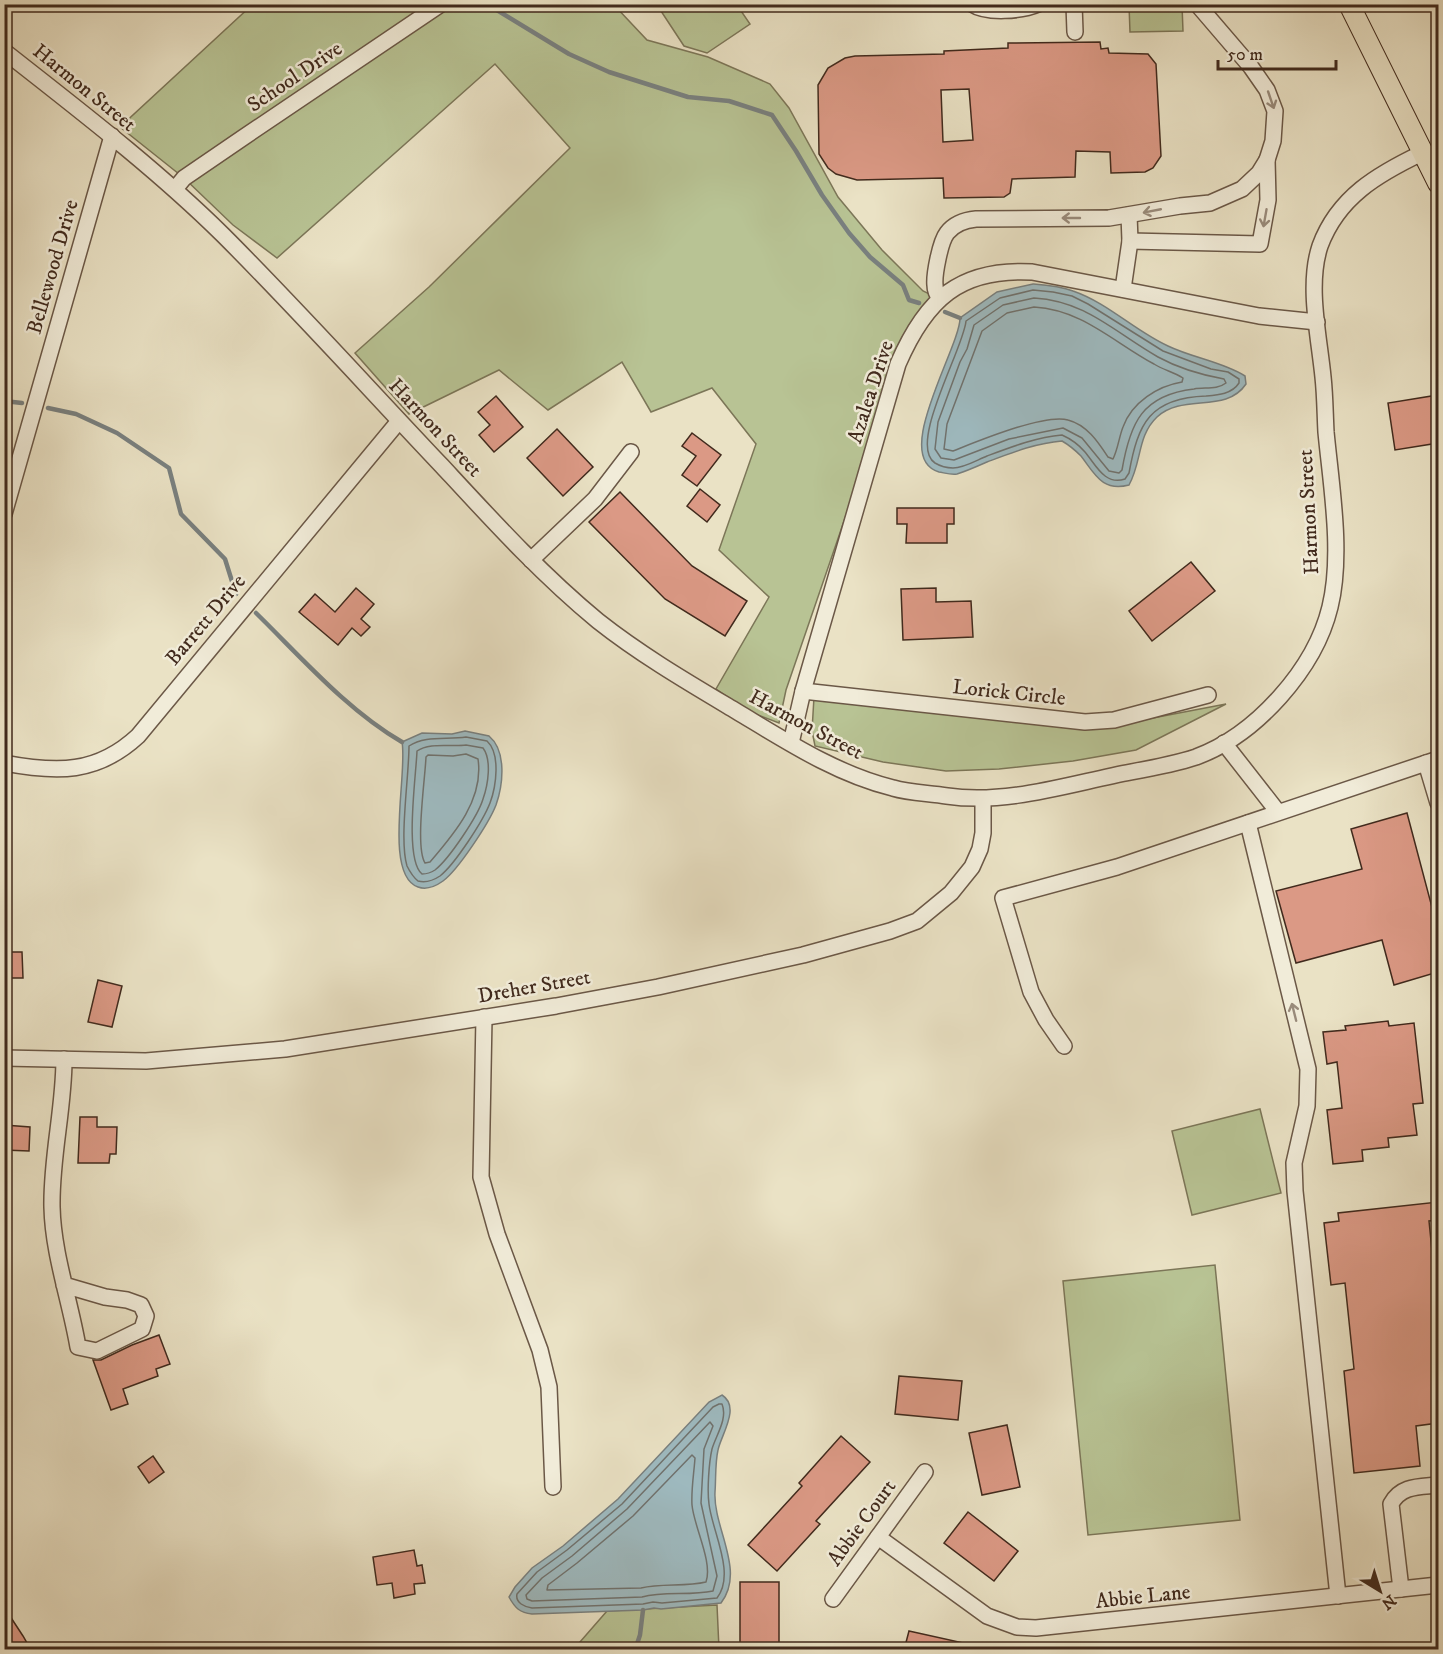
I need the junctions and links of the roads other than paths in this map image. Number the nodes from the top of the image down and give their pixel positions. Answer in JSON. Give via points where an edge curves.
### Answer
{"nodes":[{"id":1,"x":441,"y":4,"type":"edge"},
{"id":2,"x":972,"y":4,"type":"edge"},
{"id":3,"x":1038,"y":4,"type":"edge"},
{"id":4,"x":1074,"y":4,"type":"edge"},
{"id":5,"x":1197,"y":4,"type":"edge"},
{"id":6,"x":1349,"y":4,"type":"edge"},
{"id":7,"x":1075,"y":32,"type":"dead end"},
{"id":8,"x":4,"y":51,"type":"edge"},
{"id":9,"x":112,"y":136,"type":"junction"},
{"id":10,"x":1422,"y":153,"type":"junction"},
{"id":11,"x":1267,"y":160,"type":"junction"},
{"id":12,"x":1438,"y":183,"type":"edge"},
{"id":13,"x":175,"y":189,"type":"junction"},
{"id":14,"x":1129,"y":215,"type":"junction"},
{"id":15,"x":1130,"y":241,"type":"junction"},
{"id":16,"x":1123,"y":289,"type":"junction"},
{"id":17,"x":940,"y":299,"type":"junction"},
{"id":18,"x":1317,"y":322,"type":"junction"},
{"id":19,"x":399,"y":421,"type":"junction"},
{"id":20,"x":631,"y":452,"type":"dead end"},
{"id":21,"x":4,"y":514,"type":"edge"},
{"id":22,"x":531,"y":560,"type":"junction"},
{"id":23,"x":803,"y":691,"type":"junction"},
{"id":24,"x":1208,"y":695,"type":"dead end"},
{"id":25,"x":791,"y":743,"type":"junction"},
{"id":26,"x":1224,"y":743,"type":"junction"},
{"id":27,"x":1432,"y":761,"type":"edge"},
{"id":28,"x":4,"y":764,"type":"edge"},
{"id":29,"x":983,"y":799,"type":"junction"},
{"id":30,"x":1438,"y":803,"type":"edge"},
{"id":31,"x":1278,"y":813,"type":"junction"},
{"id":32,"x":1248,"y":823,"type":"junction"},
{"id":33,"x":484,"y":1017,"type":"junction"},
{"id":34,"x":1064,"y":1046,"type":"dead end"},
{"id":35,"x":4,"y":1058,"type":"edge"},
{"id":36,"x":64,"y":1059,"type":"junction"},
{"id":37,"x":64,"y":1285,"type":"junction"},
{"id":38,"x":925,"y":1472,"type":"dead end"},
{"id":39,"x":1438,"y":1485,"type":"edge"},
{"id":40,"x":553,"y":1486,"type":"dead end"},
{"id":41,"x":878,"y":1537,"type":"junction"},
{"id":42,"x":1438,"y":1585,"type":"edge"},
{"id":43,"x":1401,"y":1589,"type":"junction"},
{"id":44,"x":1338,"y":1596,"type":"junction"},
{"id":45,"x":833,"y":1599,"type":"dead end"}],
"edges":[{"from":1,"to":13,"type":"street","name":"School Drive","via":[[244,136],[184,178]]},
{"from":2,"to":3,"type":"street","via":[[986,10],[1025,9]]},
{"from":4,"to":7,"type":"street"},
{"from":5,"to":11,"type":"street","one_way":true,"via":[[1268,90],[1275,118]]},
{"from":6,"to":10,"type":"main road"},
{"from":8,"to":9,"type":"street","name":"Harmon Street"},
{"from":9,"to":13,"type":"street","name":"Harmon Street"},
{"from":9,"to":21,"type":"street","name":"Bellewood Drive"},
{"from":10,"to":12,"type":"main road"},
{"from":10,"to":18,"type":"street","name":"Harmon Street","via":[[1370,181],[1334,218],[1320,246],[1314,274]]},
{"from":11,"to":14,"type":"street","one_way":true,"via":[[1242,189],[1216,201]]},
{"from":11,"to":15,"type":"street","one_way":true,"via":[[1268,200],[1260,244]]},
{"from":13,"to":19,"type":"street","name":"Harmon Street"},
{"from":14,"to":15,"type":"street"},
{"from":14,"to":17,"type":"street","one_way":true,"via":[[962,222],[943,239],[934,283]]},
{"from":15,"to":16,"type":"street"},
{"from":16,"to":17,"type":"street","name":"Azalea Drive","via":[[1012,271],[969,279]]},
{"from":16,"to":18,"type":"street","name":"Azalea Drive","via":[[1259,316]]},
{"from":17,"to":23,"type":"street","name":"Azalea Drive","via":[[898,364]]},
{"from":18,"to":26,"type":"street","name":"Harmon Street","via":[[1332,485],[1335,555],[1330,607],[1320,636],[1289,688],[1269,709]]},
{"from":19,"to":22,"type":"street","name":"Harmon Street"},
{"from":19,"to":28,"type":"street","name":"Barrett Drive","via":[[127,746],[102,761],[73,769]]},
{"from":20,"to":22,"type":"street","via":[[595,499]]},
{"from":22,"to":25,"type":"street","name":"Harmon Street","via":[[603,625],[650,659]]},
{"from":23,"to":24,"type":"street","name":"Lorick Circle","via":[[1085,722],[1114,720]]},
{"from":23,"to":25,"type":"street","name":"Azalea Drive"},
{"from":25,"to":29,"type":"street","name":"Harmon Street","via":[[847,774],[898,790]]},
{"from":26,"to":29,"type":"street","name":"Harmon Street","via":[[1173,763]]},
{"from":26,"to":31,"type":"street"},
{"from":27,"to":30,"type":"street"},
{"from":27,"to":31,"type":"street"},
{"from":29,"to":33,"type":"street","name":"Dreher Street","via":[[983,833],[972,867],[951,893],[917,921],[890,932],[741,969]]},
{"from":31,"to":32,"type":"street"},
{"from":32,"to":34,"type":"street","via":[[1117,867],[1003,898],[1031,992]]},
{"from":44,"to":32,"type":"street","one_way":true,"via":[[1295,1191],[1294,1163],[1307,1106],[1308,1069]]},
{"from":33,"to":36,"type":"street","name":"Dreher Street","via":[[285,1049],[146,1061]]},
{"from":33,"to":40,"type":"street","via":[[481,1177],[549,1387]]},
{"from":35,"to":36,"type":"street","name":"Dreher Street"},
{"from":36,"to":37,"type":"street","via":[[52,1207]]},
{"from":37,"to":37,"type":"street","via":[[78,1347],[97,1351],[142,1329],[146,1316],[141,1305]]},
{"from":38,"to":41,"type":"street","name":"Abbie Court"},
{"from":39,"to":43,"type":"street","via":[[1403,1490],[1392,1504]]},
{"from":41,"to":44,"type":"street","name":"Abbie Lane","via":[[987,1616],[1017,1627],[1053,1628]]},
{"from":41,"to":45,"type":"street","name":"Abbie Court"},
{"from":42,"to":43,"type":"street","name":"Abbie Lane"},
{"from":43,"to":44,"type":"street","name":"Abbie Lane"}]}
